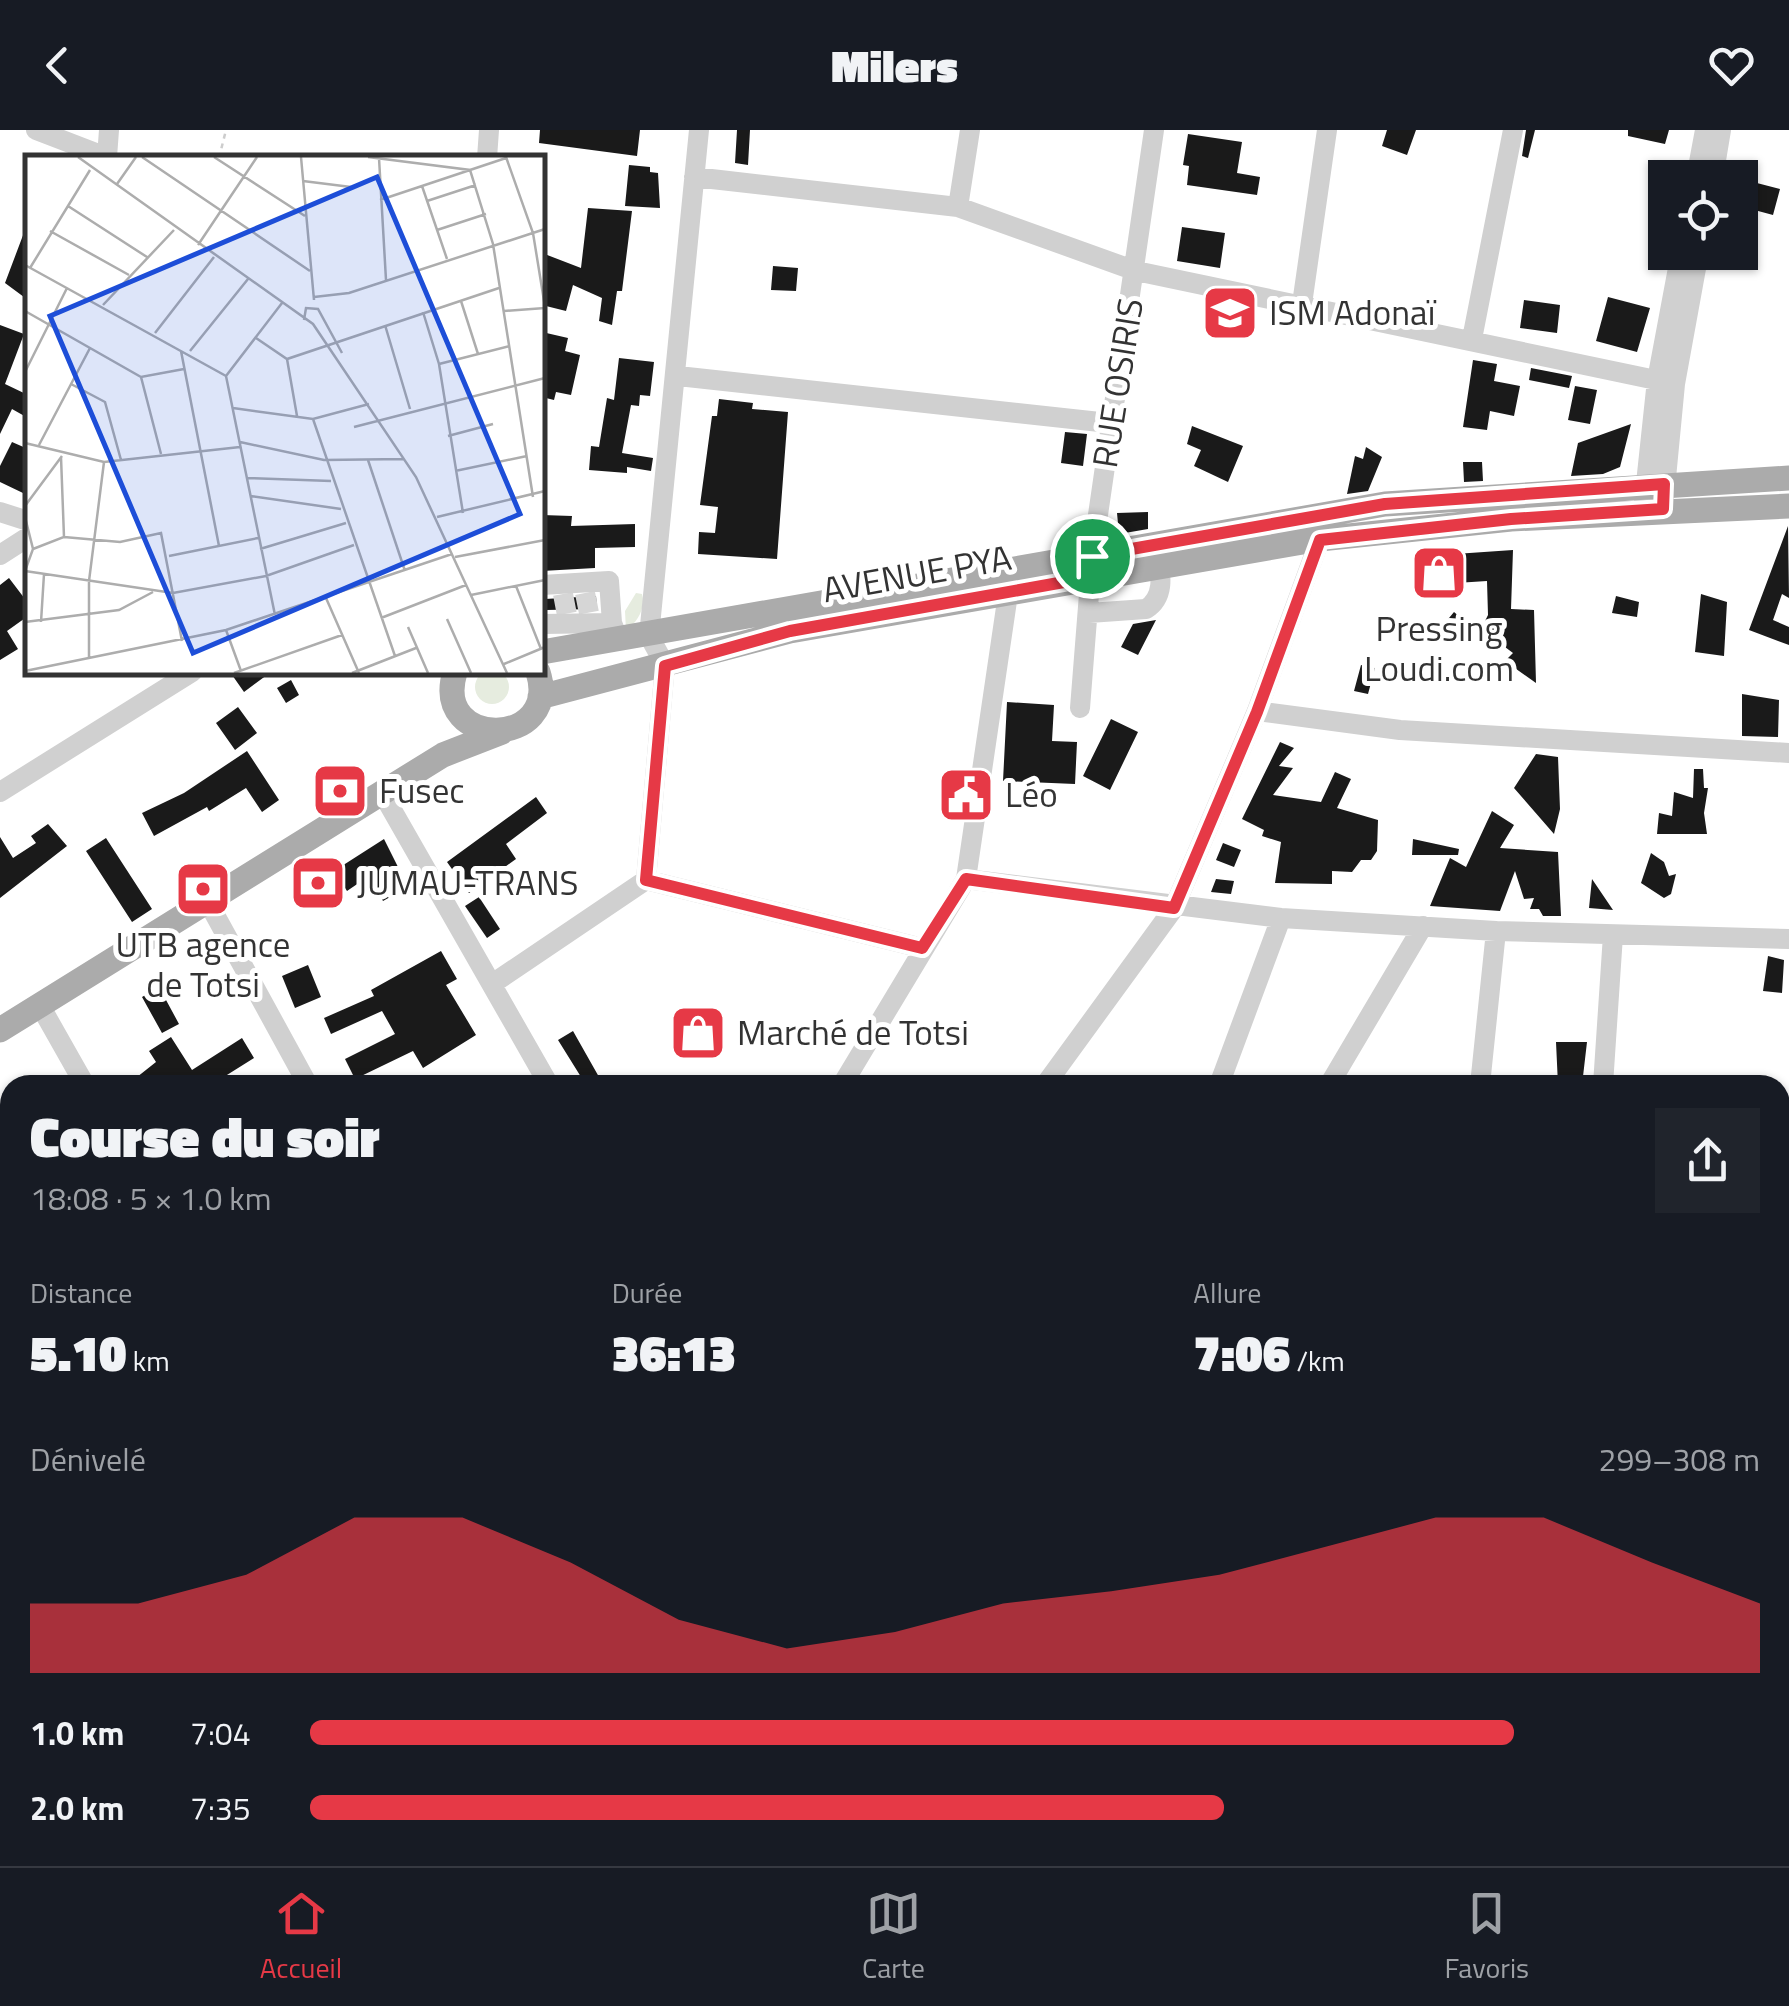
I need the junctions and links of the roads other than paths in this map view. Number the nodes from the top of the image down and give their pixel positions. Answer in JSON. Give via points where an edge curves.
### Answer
{"nodes":[{"id":1,"x":36,"y":130,"type":"edge"},
{"id":2,"x":109,"y":130,"type":"edge"},
{"id":3,"x":489,"y":130,"type":"edge"},
{"id":4,"x":700,"y":130,"type":"edge"},
{"id":5,"x":970,"y":130,"type":"edge"},
{"id":6,"x":1154,"y":130,"type":"edge"},
{"id":7,"x":1327,"y":130,"type":"edge"},
{"id":8,"x":1513,"y":130,"type":"edge"},
{"id":9,"x":1704,"y":130,"type":"edge"},
{"id":10,"x":1722,"y":130,"type":"edge"},
{"id":11,"x":103,"y":155,"type":"edge"},
{"id":12,"x":108,"y":155,"type":"edge"},
{"id":13,"x":487,"y":155,"type":"edge"},
{"id":14,"x":1699,"y":160,"type":"edge"},
{"id":15,"x":1716,"y":160,"type":"edge"},
{"id":16,"x":694,"y":177,"type":"junction"},
{"id":17,"x":958,"y":207,"type":"junction"},
{"id":18,"x":1136,"y":270,"type":"junction"},
{"id":19,"x":1680,"y":270,"type":"edge"},
{"id":20,"x":1694,"y":270,"type":"edge"},
{"id":21,"x":1302,"y":304,"type":"junction"},
{"id":22,"x":1472,"y":339,"type":"junction"},
{"id":23,"x":678,"y":376,"type":"junction"},
{"id":24,"x":1666,"y":382,"type":"junction"},
{"id":25,"x":1109,"y":423,"type":"junction"},
{"id":26,"x":1789,"y":478,"type":"edge"},
{"id":27,"x":1654,"y":497,"type":"junction"},
{"id":28,"x":1789,"y":506,"type":"edge"},
{"id":29,"x":0,"y":512,"type":"edge"},
{"id":30,"x":25,"y":520,"type":"edge"},
{"id":31,"x":25,"y":539,"type":"edge"},
{"id":32,"x":1320,"y":540,"type":"junction"},
{"id":33,"x":0,"y":555,"type":"edge"},
{"id":34,"x":1158,"y":555,"type":"junction"},
{"id":35,"x":1092,"y":567,"type":"junction"},
{"id":36,"x":1008,"y":594,"type":"junction"},
{"id":37,"x":560,"y":600,"type":"edge"},
{"id":38,"x":596,"y":612,"type":"junction"},
{"id":39,"x":1089,"y":613,"type":"junction"},
{"id":40,"x":649,"y":636,"type":"junction"},
{"id":41,"x":545,"y":650,"type":"edge"},
{"id":42,"x":665,"y":666,"type":"junction"},
{"id":43,"x":187,"y":675,"type":"edge"},
{"id":44,"x":450,"y":680,"type":"edge"},
{"id":45,"x":539,"y":685,"type":"edge"},
{"id":46,"x":1080,"y":708,"type":"dead end"},
{"id":47,"x":1257,"y":712,"type":"junction"},
{"id":48,"x":467,"y":721,"type":"junction"},
{"id":49,"x":502,"y":732,"type":"junction"},
{"id":50,"x":1789,"y":753,"type":"edge"},
{"id":51,"x":443,"y":756,"type":"junction"},
{"id":52,"x":0,"y":792,"type":"edge"},
{"id":53,"x":384,"y":796,"type":"junction"},
{"id":54,"x":966,"y":879,"type":"junction"},
{"id":55,"x":646,"y":880,"type":"junction"},
{"id":56,"x":209,"y":904,"type":"junction"},
{"id":57,"x":1174,"y":908,"type":"junction"},
{"id":58,"x":1281,"y":918,"type":"junction"},
{"id":59,"x":174,"y":923,"type":"junction"},
{"id":60,"x":1424,"y":926,"type":"junction"},
{"id":61,"x":1496,"y":931,"type":"junction"},
{"id":62,"x":1613,"y":935,"type":"junction"},
{"id":63,"x":1789,"y":939,"type":"edge"},
{"id":64,"x":922,"y":948,"type":"junction"},
{"id":65,"x":492,"y":984,"type":"junction"},
{"id":66,"x":46,"y":1016,"type":"junction"},
{"id":67,"x":0,"y":1030,"type":"edge"},
{"id":68,"x":0,"y":1048,"type":"edge"},
{"id":69,"x":79,"y":1075,"type":"edge"},
{"id":70,"x":303,"y":1075,"type":"edge"},
{"id":71,"x":543,"y":1075,"type":"edge"},
{"id":72,"x":848,"y":1075,"type":"edge"},
{"id":73,"x":1052,"y":1075,"type":"edge"},
{"id":74,"x":1223,"y":1075,"type":"edge"},
{"id":75,"x":1335,"y":1075,"type":"edge"},
{"id":76,"x":1481,"y":1075,"type":"edge"},
{"id":77,"x":1604,"y":1075,"type":"edge"}],
"edges":[{"from":1,"to":11,"type":"street"},
{"from":2,"to":12,"type":"street"},
{"from":3,"to":13,"type":"street"},
{"from":4,"to":16,"type":"street"},
{"from":5,"to":17,"type":"street"},
{"from":6,"to":18,"type":"street","name":"RUE OSIRIS"},
{"from":7,"to":21,"type":"street"},
{"from":8,"to":22,"type":"street"},
{"from":9,"to":14,"type":"street"},
{"from":10,"to":15,"type":"street"},
{"from":16,"to":17,"type":"street"},
{"from":16,"to":23,"type":"street"},
{"from":17,"to":18,"type":"street"},
{"from":18,"to":21,"type":"street"},
{"from":18,"to":25,"type":"street","name":"RUE OSIRIS"},
{"from":19,"to":24,"type":"street"},
{"from":20,"to":24,"type":"street"},
{"from":21,"to":22,"type":"street"},
{"from":22,"to":24,"type":"street"},
{"from":23,"to":25,"type":"street"},
{"from":23,"to":40,"type":"street"},
{"from":24,"to":27,"type":"street"},
{"from":25,"to":35,"type":"street","name":"RUE OSIRIS"},
{"from":26,"to":27,"type":"main road","name":"AVENUE PYA"},
{"from":27,"to":28,"type":"main road","name":"AVENUE PYA"},
{"from":27,"to":32,"type":"main road","name":"AVENUE PYA"},
{"from":27,"to":34,"type":"main road","name":"AVENUE PYA","via":[[1385,504]]},
{"from":29,"to":30,"type":"street"},
{"from":31,"to":33,"type":"street"},
{"from":32,"to":34,"type":"main road","name":"AVENUE PYA"},
{"from":32,"to":47,"type":"street"},
{"from":34,"to":35,"type":"main road","name":"AVENUE PYA"},
{"from":34,"to":39,"type":"street","via":[[1160,594],[1146,610]]},
{"from":35,"to":36,"type":"main road","name":"AVENUE PYA"},
{"from":35,"to":39,"type":"street","name":"RUE OSIRIS"},
{"from":35,"to":40,"type":"main road","name":"AVENUE PYA"},
{"from":36,"to":42,"type":"main road","name":"AVENUE PYA","via":[[790,631]]},
{"from":36,"to":54,"type":"street"},
{"from":37,"to":38,"type":"street"},
{"from":37,"to":38,"type":"street"},
{"from":38,"to":40,"type":"main road","name":"AVENUE PYA"},
{"from":38,"to":41,"type":"main road","name":"AVENUE PYA"},
{"from":39,"to":46,"type":"street","name":"RUE OSIRIS"},
{"from":40,"to":42,"type":"street"},
{"from":42,"to":45,"type":"main road","name":"AVENUE PYA"},
{"from":42,"to":55,"type":"street"},
{"from":43,"to":52,"type":"street"},
{"from":44,"to":48,"type":"main road"},
{"from":45,"to":49,"type":"main road","via":[[526,720]]},
{"from":47,"to":50,"type":"street","via":[[1419,731]]},
{"from":47,"to":57,"type":"street"},
{"from":48,"to":49,"type":"main road"},
{"from":48,"to":51,"type":"main road"},
{"from":49,"to":51,"type":"main road"},
{"from":51,"to":53,"type":"main road"},
{"from":53,"to":56,"type":"main road"},
{"from":53,"to":65,"type":"street"},
{"from":54,"to":57,"type":"street"},
{"from":54,"to":64,"type":"street"},
{"from":55,"to":64,"type":"street"},
{"from":55,"to":65,"type":"street"},
{"from":56,"to":59,"type":"main road"},
{"from":56,"to":70,"type":"street"},
{"from":57,"to":58,"type":"street"},
{"from":57,"to":73,"type":"street"},
{"from":58,"to":60,"type":"street"},
{"from":58,"to":74,"type":"street"},
{"from":59,"to":66,"type":"main road"},
{"from":59,"to":67,"type":"main road"},
{"from":60,"to":61,"type":"street"},
{"from":60,"to":75,"type":"street"},
{"from":61,"to":62,"type":"street"},
{"from":61,"to":76,"type":"street"},
{"from":62,"to":63,"type":"street"},
{"from":62,"to":77,"type":"street"},
{"from":64,"to":72,"type":"street"},
{"from":65,"to":71,"type":"street"},
{"from":66,"to":68,"type":"main road"},
{"from":66,"to":69,"type":"street"}]}
